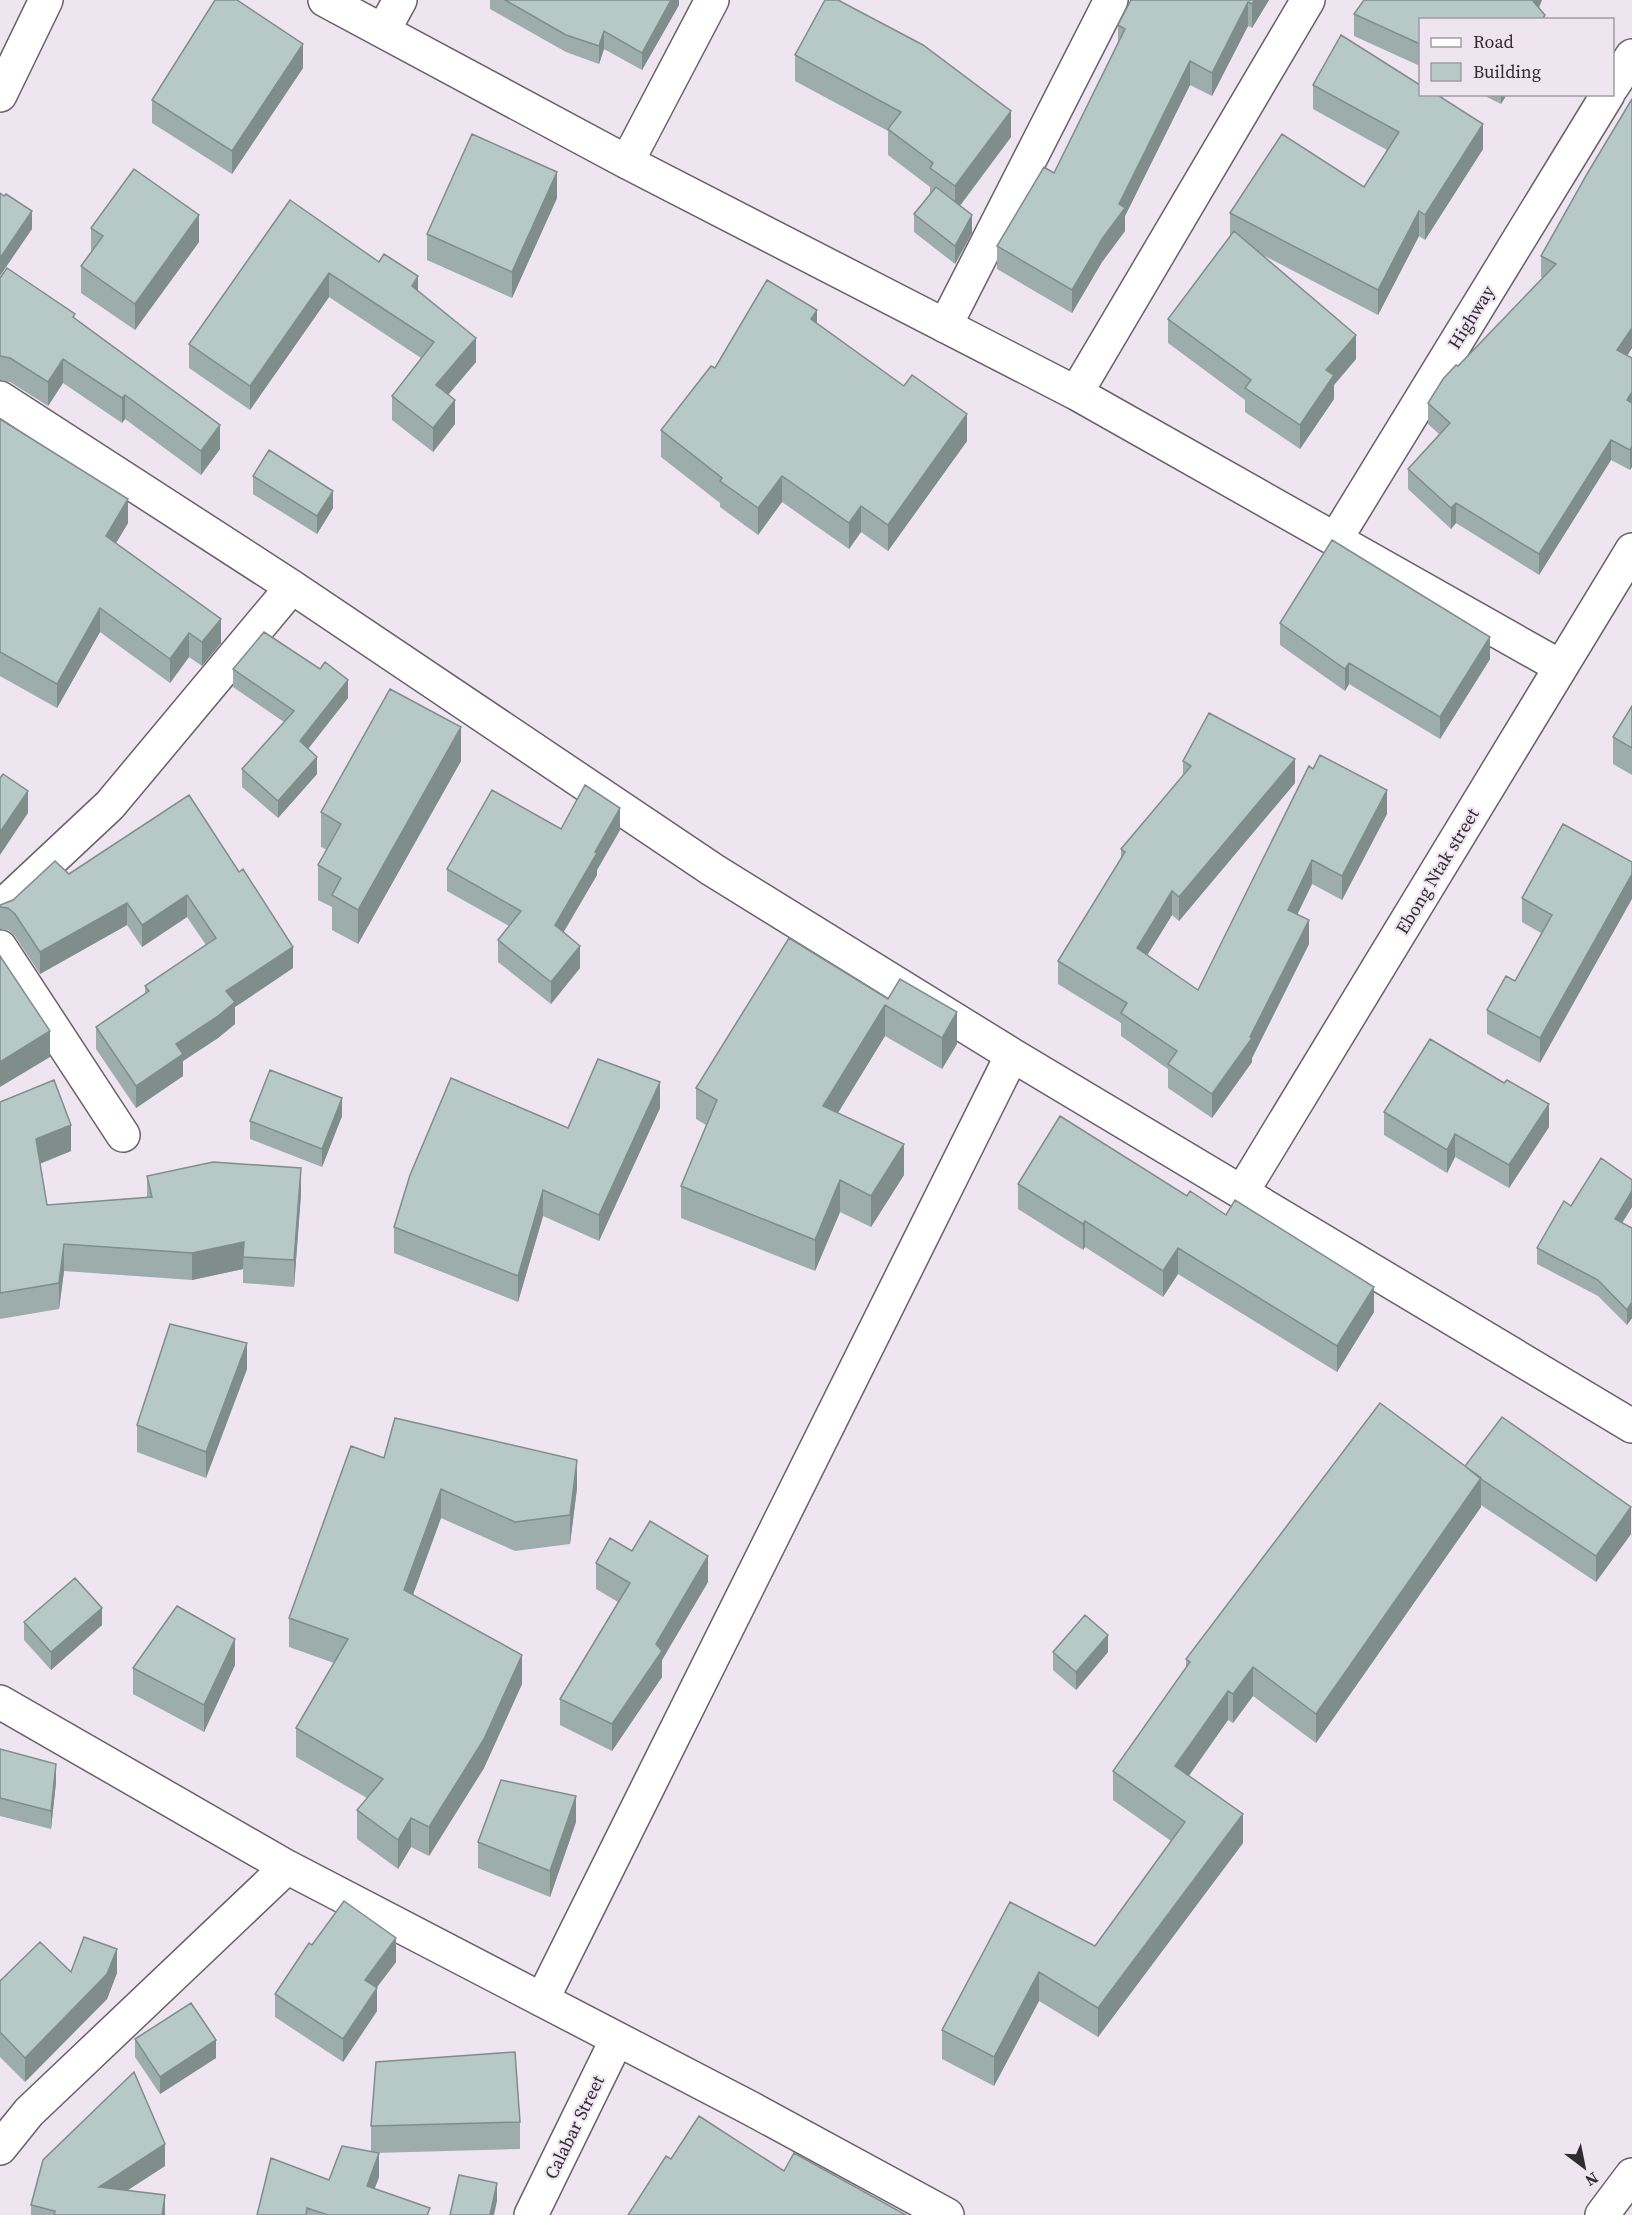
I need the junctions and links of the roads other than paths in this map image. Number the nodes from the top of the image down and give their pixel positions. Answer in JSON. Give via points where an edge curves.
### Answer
{"nodes":[{"id":1,"x":46,"y":0,"type":"edge"},
{"id":2,"x":325,"y":0,"type":"edge"},
{"id":3,"x":400,"y":0,"type":"edge"},
{"id":4,"x":712,"y":0,"type":"edge"},
{"id":5,"x":1111,"y":0,"type":"edge"},
{"id":6,"x":1308,"y":0,"type":"edge"},
{"id":7,"x":383,"y":31,"type":"junction"},
{"id":8,"x":1632,"y":56,"type":"edge"},
{"id":9,"x":1614,"y":84,"type":"edge"},
{"id":10,"x":0,"y":95,"type":"edge"},
{"id":11,"x":1607,"y":96,"type":"edge"},
{"id":12,"x":627,"y":162,"type":"junction"},
{"id":13,"x":945,"y":326,"type":"junction"},
{"id":14,"x":1076,"y":393,"type":"junction"},
{"id":15,"x":0,"y":398,"type":"edge"},
{"id":16,"x":1335,"y":540,"type":"junction"},
{"id":17,"x":1632,"y":550,"type":"edge"},
{"id":18,"x":292,"y":587,"type":"junction"},
{"id":19,"x":1561,"y":667,"type":"junction"},
{"id":20,"x":0,"y":908,"type":"edge"},
{"id":21,"x":0,"y":947,"type":"edge"},
{"id":22,"x":1012,"y":1055,"type":"junction"},
{"id":23,"x":123,"y":1136,"type":"dead end"},
{"id":24,"x":1242,"y":1192,"type":"junction"},
{"id":25,"x":1628,"y":1414,"type":"edge"},
{"id":26,"x":0,"y":1702,"type":"edge"},
{"id":27,"x":287,"y":1867,"type":"junction"},
{"id":28,"x":542,"y":2000,"type":"junction"},
{"id":29,"x":617,"y":2039,"type":"junction"},
{"id":30,"x":0,"y":2148,"type":"edge"},
{"id":31,"x":1632,"y":2175,"type":"edge"},
{"id":32,"x":531,"y":2215,"type":"edge"},
{"id":33,"x":947,"y":2215,"type":"edge"},
{"id":34,"x":1602,"y":2215,"type":"edge"}],
"edges":[{"from":1,"to":10,"type":"main road"},
{"from":2,"to":7,"type":"main road"},
{"from":3,"to":7,"type":"main road"},
{"from":4,"to":12,"type":"main road"},
{"from":5,"to":13,"type":"main road"},
{"from":6,"to":14,"type":"main road"},
{"from":7,"to":12,"type":"main road"},
{"from":8,"to":9,"type":"main road"},
{"from":11,"to":16,"type":"main road","name":"Highway"},
{"from":12,"to":13,"type":"main road"},
{"from":13,"to":14,"type":"main road"},
{"from":14,"to":16,"type":"main road"},
{"from":15,"to":18,"type":"main road"},
{"from":16,"to":19,"type":"main road"},
{"from":17,"to":19,"type":"main road","name":"Ebong Ntak street"},
{"from":18,"to":20,"type":"main road","via":[[110,805]]},
{"from":18,"to":22,"type":"main road","via":[[713,870]]},
{"from":19,"to":24,"type":"main road","name":"Ebong Ntak street"},
{"from":21,"to":23,"type":"main road"},
{"from":22,"to":24,"type":"main road"},
{"from":22,"to":28,"type":"main road"},
{"from":24,"to":25,"type":"main road"},
{"from":26,"to":27,"type":"main road"},
{"from":27,"to":28,"type":"main road"},
{"from":27,"to":30,"type":"main road","via":[[29,2112]]},
{"from":28,"to":29,"type":"main road"},
{"from":29,"to":32,"type":"main road","name":"Calabar Street"},
{"from":29,"to":33,"type":"main road"},
{"from":31,"to":34,"type":"main road"}]}
